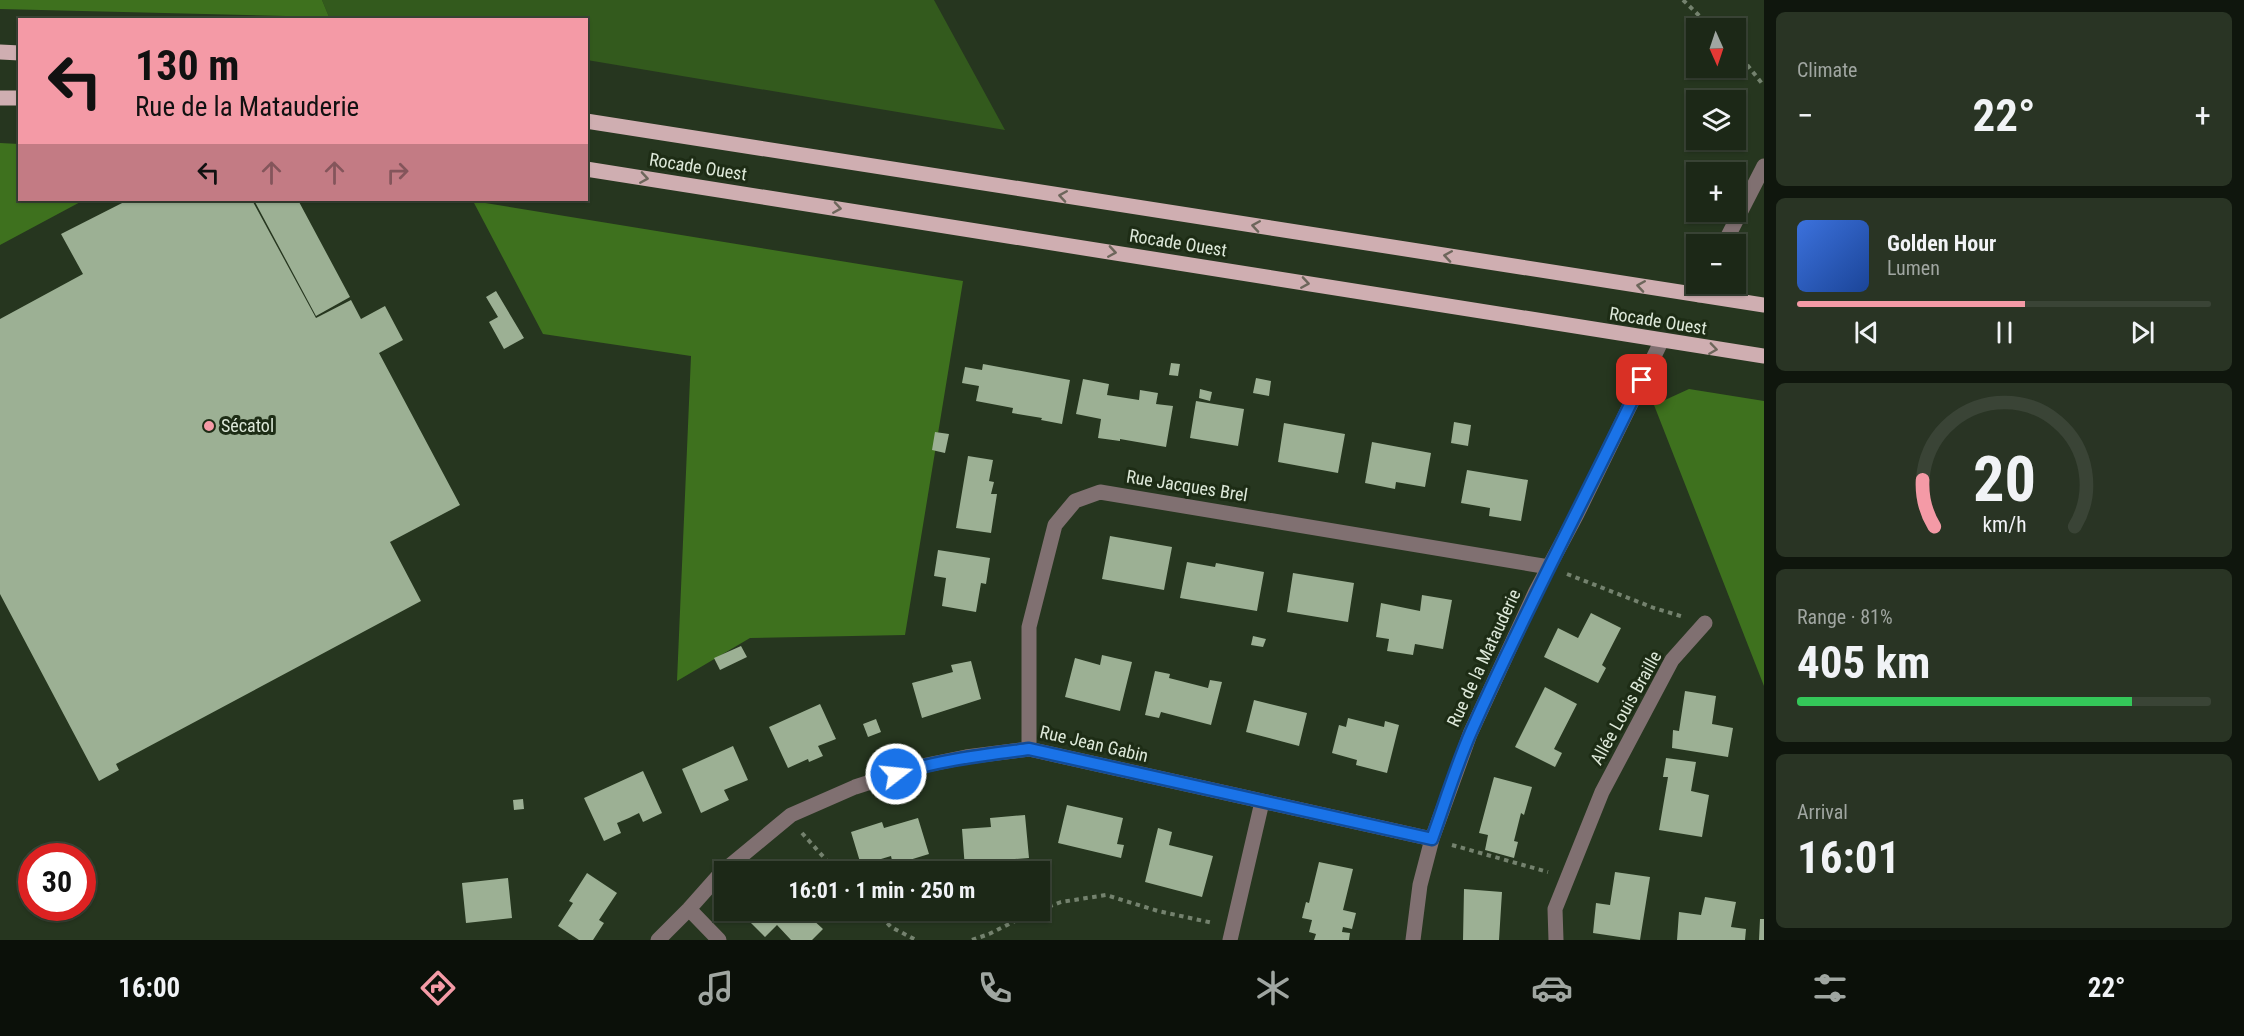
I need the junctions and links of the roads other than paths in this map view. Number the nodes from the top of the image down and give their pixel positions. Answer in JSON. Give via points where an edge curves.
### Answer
{"nodes":[{"id":1,"x":0,"y":52,"type":"edge"},
{"id":2,"x":18,"y":53,"type":"edge"},
{"id":3,"x":0,"y":98,"type":"edge"},
{"id":4,"x":18,"y":98,"type":"edge"},
{"id":5,"x":588,"y":121,"type":"edge"},
{"id":6,"x":1764,"y":166,"type":"edge"},
{"id":7,"x":588,"y":169,"type":"edge"},
{"id":8,"x":1729,"y":234,"type":"edge"},
{"id":9,"x":1686,"y":287,"type":"edge"},
{"id":10,"x":1721,"y":294,"type":"edge"},
{"id":11,"x":1764,"y":305,"type":"edge"},
{"id":12,"x":1661,"y":342,"type":"junction"},
{"id":13,"x":1764,"y":356,"type":"edge"},
{"id":14,"x":1549,"y":567,"type":"junction"},
{"id":15,"x":1705,"y":623,"type":"road end"},
{"id":16,"x":1029,"y":749,"type":"junction"},
{"id":17,"x":1263,"y":802,"type":"junction"},
{"id":18,"x":1432,"y":839,"type":"junction"},
{"id":19,"x":689,"y":909,"type":"junction"},
{"id":20,"x":1231,"y":934,"type":"edge"},
{"id":21,"x":658,"y":940,"type":"edge"},
{"id":22,"x":719,"y":940,"type":"edge"},
{"id":23,"x":1413,"y":940,"type":"edge"},
{"id":24,"x":1556,"y":940,"type":"edge"}],
"edges":[{"from":1,"to":2,"type":"main road"},
{"from":3,"to":4,"type":"main road"},
{"from":9,"to":5,"type":"main road","name":"Rocade Ouest","one_way":true},
{"from":6,"to":8,"type":"street"},
{"from":7,"to":12,"type":"main road","name":"Rocade Ouest","one_way":true},
{"from":10,"to":11,"type":"main road","name":"Rocade Ouest"},
{"from":12,"to":13,"type":"main road","name":"Rocade Ouest","one_way":true},
{"from":12,"to":14,"type":"street","name":"Rue de la Matauderie"},
{"from":14,"to":16,"type":"street","name":"Rue Jacques Brel","via":[[1100,492],[1076,501],[1055,525],[1029,627]]},
{"from":14,"to":18,"type":"street","name":"Rue de la Matauderie","via":[[1470,734]]},
{"from":15,"to":24,"type":"street","name":"Allée Louis Braille","via":[[1672,660],[1602,792],[1555,909]]},
{"from":16,"to":17,"type":"street","name":"Rue Jean Gabin"},
{"from":16,"to":19,"type":"street","name":"Rue Jean Gabin","via":[[917,767],[855,787],[791,815],[721,873]]},
{"from":17,"to":18,"type":"street","name":"Rue Jean Gabin"},
{"from":17,"to":20,"type":"street"},
{"from":18,"to":23,"type":"street","name":"Rue de la Matauderie","via":[[1420,885]]},
{"from":19,"to":21,"type":"street","name":"Rue Jean Gabin"},
{"from":19,"to":22,"type":"street"}]}
